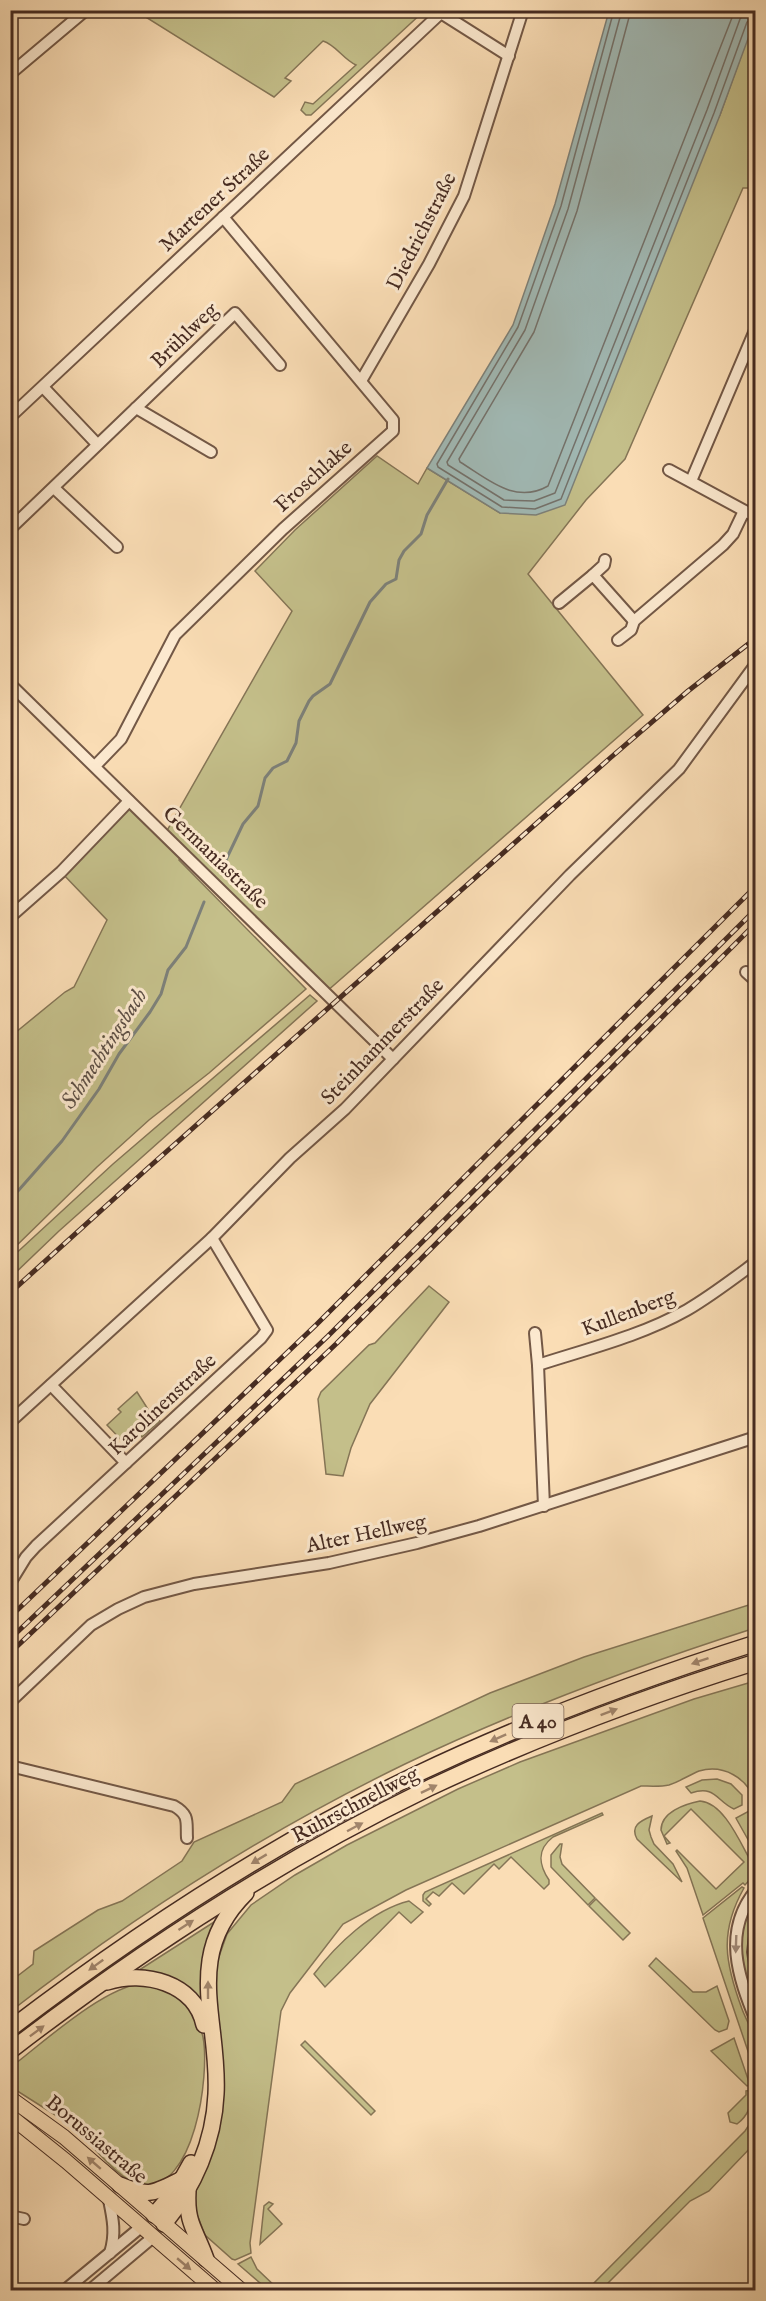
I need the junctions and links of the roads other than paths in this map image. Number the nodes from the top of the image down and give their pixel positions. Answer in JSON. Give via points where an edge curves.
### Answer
{"nodes":[{"id":1,"x":87,"y":10,"type":"edge"},
{"id":2,"x":523,"y":10,"type":"edge"},
{"id":3,"x":442,"y":12,"type":"edge"},
{"id":4,"x":509,"y":56,"type":"junction"},
{"id":5,"x":10,"y":74,"type":"edge"},
{"id":6,"x":224,"y":217,"type":"junction"},
{"id":7,"x":756,"y":328,"type":"edge"},
{"id":8,"x":280,"y":365,"type":"dead end"},
{"id":9,"x":361,"y":381,"type":"junction"},
{"id":10,"x":43,"y":387,"type":"junction"},
{"id":11,"x":136,"y":408,"type":"junction"},
{"id":12,"x":10,"y":417,"type":"edge"},
{"id":13,"x":97,"y":444,"type":"junction"},
{"id":14,"x":211,"y":452,"type":"dead end"},
{"id":15,"x":669,"y":470,"type":"dead end"},
{"id":16,"x":691,"y":481,"type":"junction"},
{"id":17,"x":54,"y":488,"type":"junction"},
{"id":18,"x":744,"y":511,"type":"junction"},
{"id":19,"x":756,"y":517,"type":"edge"},
{"id":20,"x":10,"y":529,"type":"edge"},
{"id":21,"x":117,"y":547,"type":"dead end"},
{"id":22,"x":605,"y":560,"type":"dead end"},
{"id":23,"x":593,"y":575,"type":"junction"},
{"id":24,"x":559,"y":603,"type":"dead end"},
{"id":25,"x":634,"y":621,"type":"junction"},
{"id":26,"x":618,"y":640,"type":"dead end"},
{"id":27,"x":756,"y":664,"type":"edge"},
{"id":28,"x":10,"y":684,"type":"edge"},
{"id":29,"x":94,"y":766,"type":"junction"},
{"id":30,"x":129,"y":801,"type":"junction"},
{"id":31,"x":10,"y":917,"type":"edge"},
{"id":32,"x":746,"y":972,"type":"dead end"},
{"id":33,"x":756,"y":981,"type":"edge"},
{"id":34,"x":393,"y":1059,"type":"junction"},
{"id":35,"x":212,"y":1238,"type":"junction"},
{"id":36,"x":756,"y":1262,"type":"edge"},
{"id":37,"x":535,"y":1333,"type":"dead end"},
{"id":38,"x":538,"y":1365,"type":"junction"},
{"id":39,"x":51,"y":1385,"type":"junction"},
{"id":40,"x":10,"y":1422,"type":"edge"},
{"id":41,"x":756,"y":1437,"type":"edge"},
{"id":42,"x":126,"y":1463,"type":"junction"},
{"id":43,"x":544,"y":1506,"type":"junction"},
{"id":44,"x":10,"y":1583,"type":"edge"},
{"id":45,"x":756,"y":1643,"type":"edge"},
{"id":46,"x":756,"y":1662,"type":"edge"},
{"id":47,"x":10,"y":1702,"type":"edge"},
{"id":48,"x":10,"y":1766,"type":"edge"},
{"id":49,"x":187,"y":1838,"type":"dead end"},
{"id":50,"x":272,"y":1872,"type":"junction"},
{"id":51,"x":756,"y":1890,"type":"edge"},
{"id":52,"x":756,"y":1929,"type":"edge"},
{"id":53,"x":756,"y":1969,"type":"edge"},
{"id":54,"x":86,"y":1994,"type":"junction"},
{"id":55,"x":756,"y":2021,"type":"edge"},
{"id":56,"x":10,"y":2029,"type":"edge"},
{"id":57,"x":10,"y":2051,"type":"edge"},
{"id":58,"x":10,"y":2098,"type":"edge"},
{"id":59,"x":10,"y":2116,"type":"edge"},
{"id":60,"x":120,"y":2185,"type":"junction"},
{"id":61,"x":185,"y":2185,"type":"junction"},
{"id":62,"x":109,"y":2200,"type":"junction"},
{"id":63,"x":10,"y":2216,"type":"edge"},
{"id":64,"x":24,"y":2219,"type":"dead end"},
{"id":65,"x":159,"y":2220,"type":"junction"},
{"id":66,"x":141,"y":2227,"type":"junction"},
{"id":67,"x":152,"y":2238,"type":"junction"},
{"id":68,"x":110,"y":2254,"type":"junction"},
{"id":69,"x":206,"y":2259,"type":"junction"},
{"id":70,"x":85,"y":2274,"type":"junction"},
{"id":71,"x":65,"y":2290,"type":"edge"},
{"id":72,"x":84,"y":2290,"type":"edge"},
{"id":73,"x":90,"y":2290,"type":"edge"},
{"id":74,"x":215,"y":2290,"type":"edge"},
{"id":75,"x":241,"y":2290,"type":"edge"}],
"edges":[{"from":1,"to":5,"type":"street"},
{"from":2,"to":4,"type":"street","name":"Diedrichstraße"},
{"from":3,"to":4,"type":"street"},
{"from":3,"to":6,"type":"street","name":"Martener Straße"},
{"from":4,"to":9,"type":"street","name":"Diedrichstraße","via":[[464,196]]},
{"from":6,"to":9,"type":"street","name":"Froschlake"},
{"from":6,"to":10,"type":"street","name":"Martener Straße"},
{"from":7,"to":16,"type":"street"},
{"from":8,"to":11,"type":"street","name":"Brühlweg","via":[[235,313]]},
{"from":9,"to":29,"type":"street","name":"Froschlake","via":[[393,420],[393,431],[283,529],[176,635],[121,739]]},
{"from":10,"to":12,"type":"street","name":"Martener Straße"},
{"from":10,"to":13,"type":"street"},
{"from":11,"to":13,"type":"street","name":"Brühlweg"},
{"from":11,"to":14,"type":"street"},
{"from":13,"to":17,"type":"street","name":"Brühlweg"},
{"from":15,"to":16,"type":"street"},
{"from":16,"to":18,"type":"street"},
{"from":17,"to":20,"type":"street","name":"Brühlweg"},
{"from":17,"to":21,"type":"street"},
{"from":18,"to":19,"type":"street"},
{"from":18,"to":25,"type":"street","via":[[723,545]]},
{"from":22,"to":23,"type":"street"},
{"from":23,"to":24,"type":"street"},
{"from":23,"to":25,"type":"street"},
{"from":25,"to":26,"type":"street","via":[[631,630]]},
{"from":27,"to":34,"type":"street","name":"Steinhammerstraße","via":[[679,769],[570,875]]},
{"from":28,"to":29,"type":"street","name":"Germaniastraße"},
{"from":29,"to":30,"type":"street","name":"Germaniastraße"},
{"from":30,"to":31,"type":"street","via":[[61,872]]},
{"from":30,"to":34,"type":"street","name":"Germaniastraße"},
{"from":32,"to":33,"type":"street"},
{"from":34,"to":35,"type":"street","name":"Steinhammerstraße"},
{"from":35,"to":39,"type":"street","name":"Steinhammerstraße"},
{"from":35,"to":42,"type":"street","name":"Karolinenstraße","via":[[267,1330]]},
{"from":36,"to":38,"type":"street","name":"Kullenberg","via":[[694,1305],[655,1326]]},
{"from":37,"to":38,"type":"street"},
{"from":38,"to":43,"type":"street"},
{"from":39,"to":40,"type":"street","name":"Steinhammerstraße"},
{"from":39,"to":42,"type":"street"},
{"from":41,"to":43,"type":"street","name":"Alter Hellweg"},
{"from":42,"to":44,"type":"street","name":"Karolinenstraße","via":[[36,1546]]},
{"from":43,"to":47,"type":"street","name":"Alter Hellweg","via":[[392,1550],[194,1584],[144,1597],[92,1625]]},
{"from":45,"to":56,"type":"highway","name":"Ruhrschnellweg","number":"A 40","one_way":true,"via":[[654,1676],[540,1720],[374,1796],[267,1854],[192,1901]]},
{"from":50,"to":46,"type":"highway","name":"Ruhrschnellweg","number":"A 40","one_way":true,"via":[[489,1761],[627,1705]]},
{"from":48,"to":49,"type":"street","via":[[174,1806],[186,1818]]},
{"from":54,"to":50,"type":"highway","name":"Ruhrschnellweg","number":"A 40","one_way":true},
{"from":61,"to":50,"type":"highway","one_way":true,"via":[[206,2148],[216,2095],[216,2060],[208,2004],[212,1952],[219,1930],[236,1904]]},
{"from":51,"to":55,"type":"street","one_way":true,"via":[[740,1917],[735,1945],[739,1976]]},
{"from":52,"to":53,"type":"street"},
{"from":57,"to":54,"type":"highway","name":"Ruhrschnellweg","number":"A 40","one_way":true},
{"from":54,"to":61,"type":"highway","via":[[118,1979],[145,1978],[172,1985],[199,2010],[208,2044],[209,2095],[203,2131]]},
{"from":60,"to":58,"type":"main road","name":"Borussiastraße","one_way":true},
{"from":59,"to":62,"type":"main road","name":"Borussiastraße"},
{"from":60,"to":61,"type":"highway","via":[[147,2194]]},
{"from":60,"to":65,"type":"main road","name":"Borussiastraße"},
{"from":61,"to":65,"type":"highway"},
{"from":61,"to":69,"type":"highway","via":[[189,2221]]},
{"from":62,"to":66,"type":"main road","name":"Borussiastraße"},
{"from":62,"to":68,"type":"street","via":[[115,2228]]},
{"from":63,"to":64,"type":"street"},
{"from":65,"to":66,"type":"main road","name":"Borussiastraße"},
{"from":65,"to":67,"type":"main road"},
{"from":65,"to":69,"type":"main road","name":"Borussiastraße"},
{"from":66,"to":67,"type":"main road","name":"Borussiastraße"},
{"from":66,"to":68,"type":"street"},
{"from":67,"to":73,"type":"street"},
{"from":67,"to":74,"type":"main road","name":"Borussiastraße","one_way":true},
{"from":68,"to":70,"type":"street"},
{"from":69,"to":75,"type":"main road","name":"Borussiastraße"},
{"from":70,"to":71,"type":"street"},
{"from":70,"to":72,"type":"street"}]}
